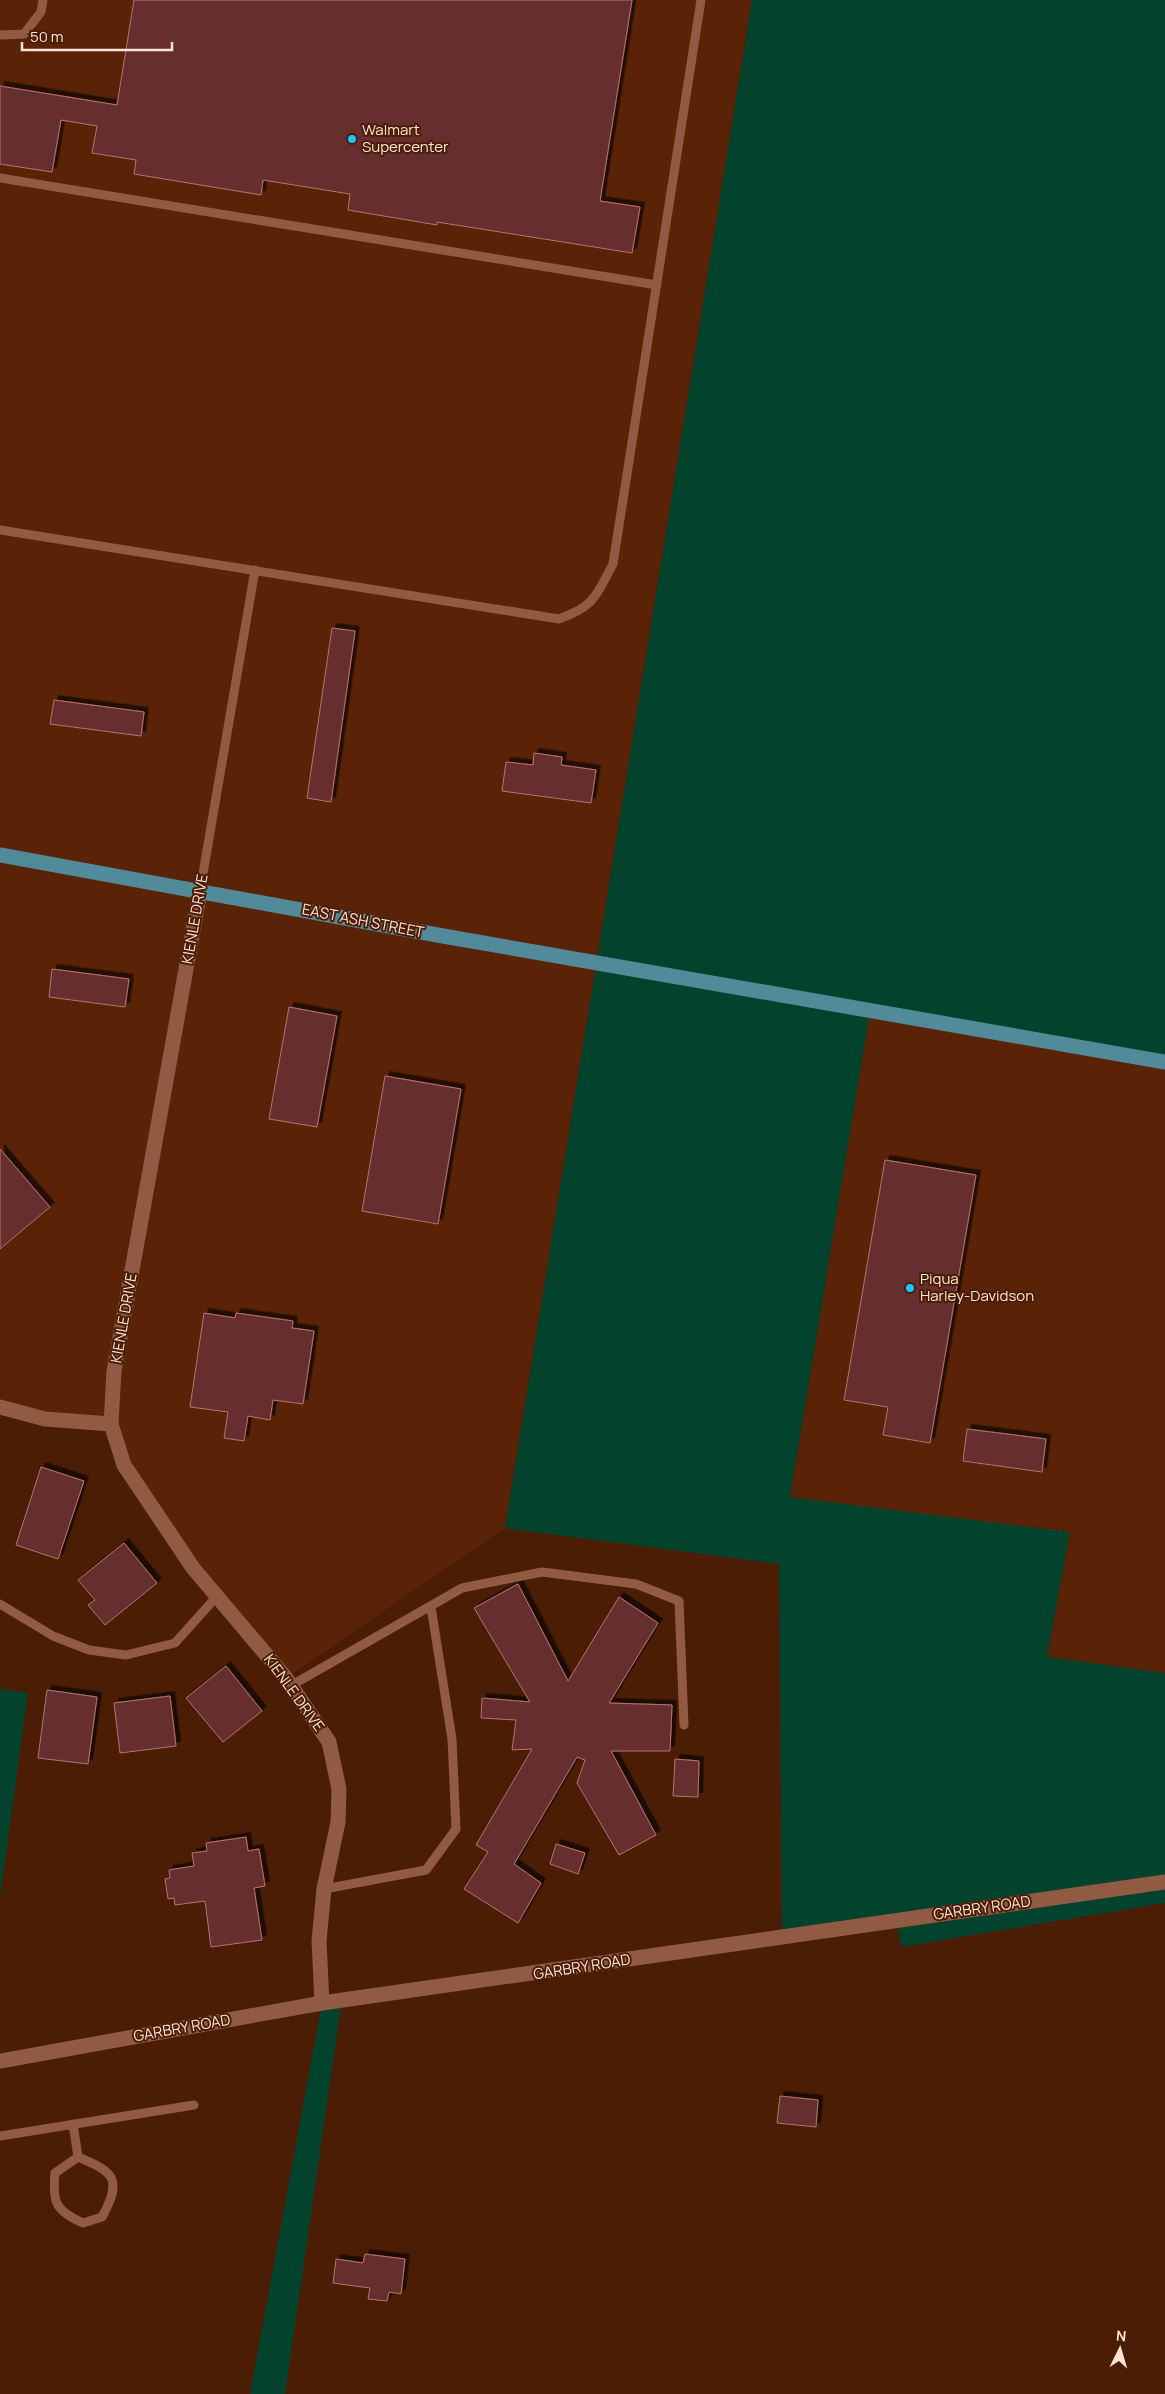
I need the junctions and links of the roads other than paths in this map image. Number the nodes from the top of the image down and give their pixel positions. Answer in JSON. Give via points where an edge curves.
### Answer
{"nodes":[{"id":1,"x":43,"y":0,"type":"edge"},
{"id":2,"x":701,"y":0,"type":"edge"},
{"id":3,"x":0,"y":35,"type":"edge"},
{"id":4,"x":0,"y":178,"type":"edge"},
{"id":5,"x":657,"y":285,"type":"junction"},
{"id":6,"x":0,"y":530,"type":"edge"},
{"id":7,"x":255,"y":570,"type":"junction"},
{"id":8,"x":0,"y":854,"type":"edge"},
{"id":9,"x":200,"y":890,"type":"junction"},
{"id":10,"x":1165,"y":1062,"type":"edge"},
{"id":11,"x":0,"y":1407,"type":"edge"},
{"id":12,"x":112,"y":1424,"type":"junction"},
{"id":13,"x":218,"y":1595,"type":"junction"},
{"id":14,"x":0,"y":1604,"type":"edge"},
{"id":15,"x":431,"y":1607,"type":"junction"},
{"id":16,"x":292,"y":1685,"type":"junction"},
{"id":17,"x":684,"y":1725,"type":"dead end"},
{"id":18,"x":1165,"y":1882,"type":"edge"},
{"id":19,"x":324,"y":1889,"type":"junction"},
{"id":20,"x":322,"y":2003,"type":"junction"},
{"id":21,"x":0,"y":2060,"type":"edge"},
{"id":22,"x":194,"y":2105,"type":"dead end"},
{"id":23,"x":73,"y":2124,"type":"junction"},
{"id":24,"x":0,"y":2136,"type":"edge"},
{"id":25,"x":78,"y":2157,"type":"junction"}],
"edges":[{"from":1,"to":3,"type":"lane","via":[[41,12],[24,34]]},
{"from":2,"to":5,"type":"lane"},
{"from":4,"to":5,"type":"lane"},
{"from":5,"to":7,"type":"lane","via":[[613,564],[597,596],[581,611],[559,619]]},
{"from":6,"to":7,"type":"lane"},
{"from":7,"to":9,"type":"lane","name":"KIENLE DRIVE"},
{"from":8,"to":9,"type":"main road","name":"EAST ASH STREET"},
{"from":9,"to":10,"type":"main road","name":"EAST ASH STREET"},
{"from":9,"to":12,"type":"street","name":"KIENLE DRIVE","via":[[114,1371]]},
{"from":11,"to":12,"type":"street","via":[[45,1419]]},
{"from":12,"to":13,"type":"street","name":"KIENLE DRIVE","via":[[124,1464],[193,1568]]},
{"from":13,"to":14,"type":"lane","via":[[175,1643],[126,1655],[89,1650],[62,1640]]},
{"from":13,"to":16,"type":"street","name":"KIENLE DRIVE"},
{"from":15,"to":16,"type":"lane"},
{"from":15,"to":17,"type":"lane","via":[[462,1588],[542,1572],[636,1584],[680,1601]]},
{"from":15,"to":19,"type":"lane","via":[[452,1739],[456,1829],[426,1870]]},
{"from":16,"to":19,"type":"street","name":"KIENLE DRIVE","via":[[328,1742],[339,1789],[338,1822]]},
{"from":18,"to":20,"type":"street","name":"GARBRY ROAD"},
{"from":19,"to":20,"type":"street","name":"KIENLE DRIVE","via":[[319,1941]]},
{"from":20,"to":21,"type":"street","name":"GARBRY ROAD"},
{"from":22,"to":23,"type":"lane"},
{"from":23,"to":24,"type":"lane"},
{"from":23,"to":25,"type":"lane"},
{"from":25,"to":25,"type":"lane","via":[[56,2173],[53,2193],[64,2215],[83,2223],[102,2216],[111,2201],[114,2183],[105,2169]]}]}
